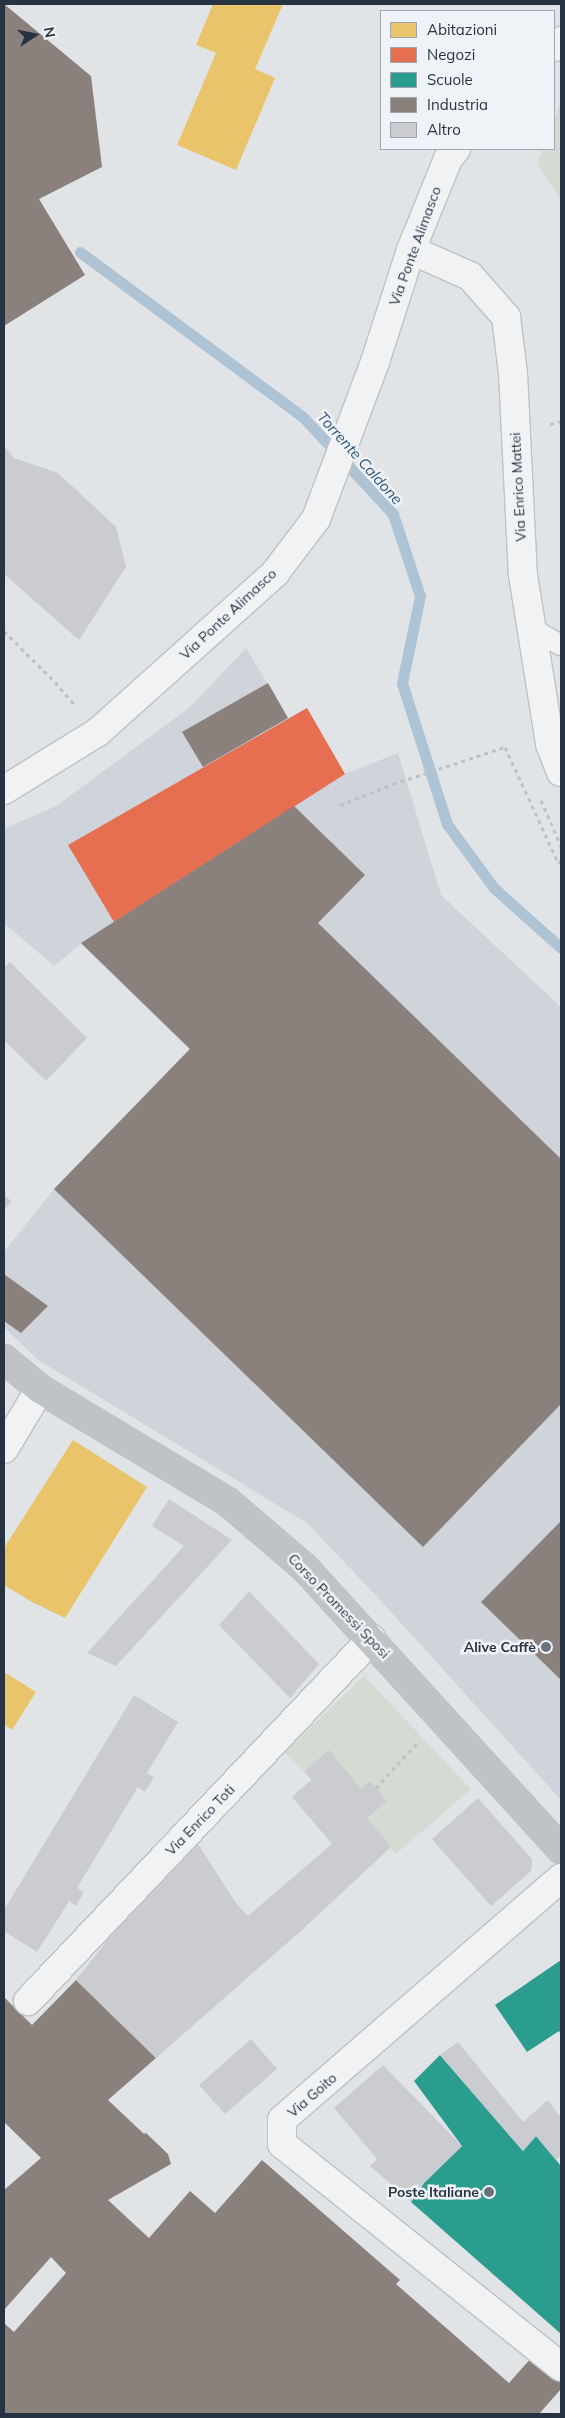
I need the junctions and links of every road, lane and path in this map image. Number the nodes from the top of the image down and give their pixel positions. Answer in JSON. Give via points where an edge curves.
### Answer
{"nodes":[{"id":1,"x":455,"y":150,"type":"edge"},
{"id":2,"x":411,"y":250,"type":"junction"},
{"id":3,"x":531,"y":628,"type":"junction"},
{"id":4,"x":4,"y":631,"type":"edge"},
{"id":5,"x":561,"y":645,"type":"edge"},
{"id":6,"x":98,"y":732,"type":"junction"},
{"id":7,"x":561,"y":772,"type":"edge"},
{"id":8,"x":4,"y":790,"type":"edge"},
{"id":9,"x":340,"y":806,"type":"dead end"},
{"id":10,"x":561,"y":861,"type":"edge"},
{"id":11,"x":4,"y":1358,"type":"edge"},
{"id":12,"x":40,"y":1389,"type":"junction"},
{"id":13,"x":4,"y":1449,"type":"edge"},
{"id":14,"x":372,"y":1639,"type":"junction"},
{"id":15,"x":422,"y":1737,"type":"dead end"},
{"id":16,"x":376,"y":1788,"type":"dead end"},
{"id":17,"x":561,"y":1849,"type":"edge"},
{"id":18,"x":561,"y":1878,"type":"edge"},
{"id":19,"x":28,"y":2001,"type":"dead end"},
{"id":20,"x":561,"y":2367,"type":"edge"}],
"edges":[{"from":1,"to":2,"type":"street","name":"Via Ponte Alimasco","via":[[448,159]]},
{"from":2,"to":3,"type":"street","name":"Via Enrico Mattei","via":[[470,276],[506,317],[514,373],[523,575]]},
{"from":2,"to":6,"type":"street","name":"Via Ponte Alimasco","via":[[375,362],[316,519],[275,573]]},
{"from":3,"to":5,"type":"lane"},
{"from":3,"to":7,"type":"street","name":"Via Enrico Mattei","via":[[550,744]]},
{"from":4,"to":6,"type":"path","via":[[55,682]]},
{"from":6,"to":8,"type":"street","name":"Via Ponte Alimasco"},
{"from":9,"to":10,"type":"path","via":[[393,784],[505,747],[558,862]]},
{"from":11,"to":12,"type":"street","name":"Corso Promessi Sposi"},
{"from":12,"to":13,"type":"street"},
{"from":12,"to":14,"type":"street","name":"Corso Promessi Sposi","via":[[228,1502],[305,1568]]},
{"from":14,"to":17,"type":"street","name":"Corso Promessi Sposi"},
{"from":14,"to":19,"type":"street","name":"Via Enrico Toti"},
{"from":15,"to":16,"type":"path"},
{"from":18,"to":20,"type":"street","name":"Via Goito","via":[[282,2120],[282,2144]]}]}
